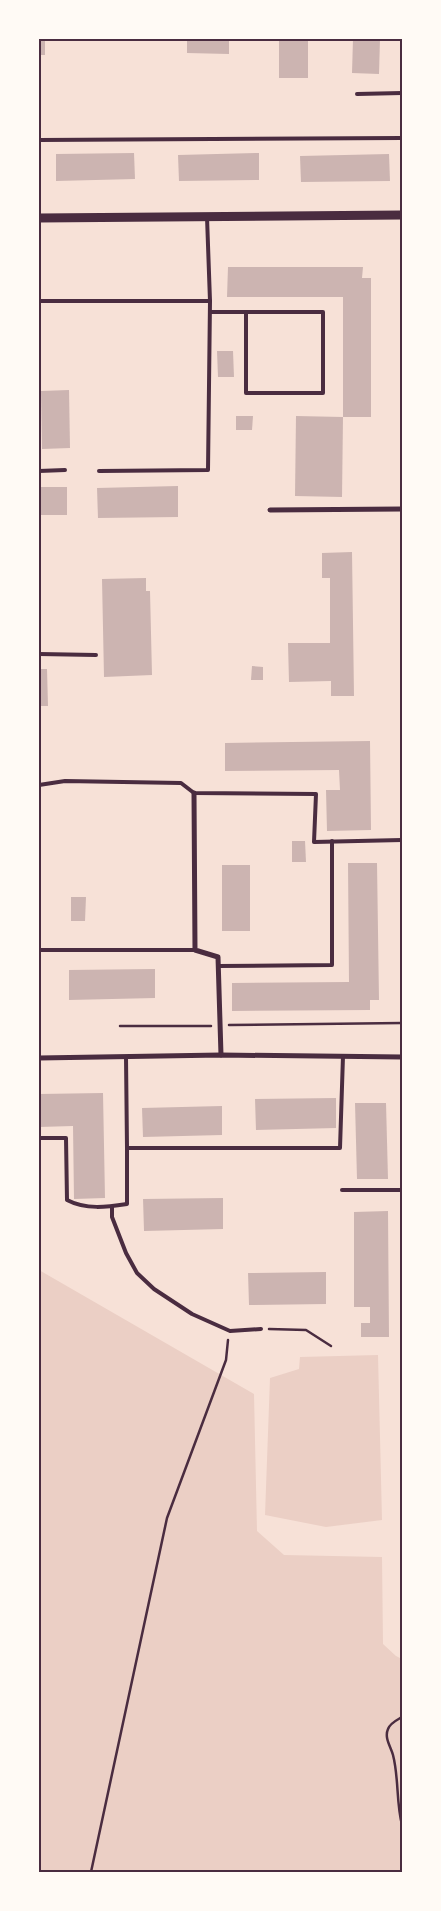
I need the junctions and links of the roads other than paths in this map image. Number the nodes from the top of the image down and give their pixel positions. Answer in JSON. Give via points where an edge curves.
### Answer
{"nodes":[{"id":1,"x":356,"y":94,"type":"dead end"},
{"id":2,"x":402,"y":94,"type":"edge"},
{"id":3,"x":402,"y":138,"type":"edge"},
{"id":4,"x":39,"y":140,"type":"edge"},
{"id":5,"x":402,"y":215,"type":"edge"},
{"id":6,"x":207,"y":217,"type":"junction"},
{"id":7,"x":39,"y":218,"type":"edge"},
{"id":8,"x":39,"y":301,"type":"edge"},
{"id":9,"x":210,"y":301,"type":"junction"},
{"id":10,"x":210,"y":312,"type":"junction"},
{"id":11,"x":246,"y":312,"type":"junction"},
{"id":12,"x":65,"y":470,"type":"dead end"},
{"id":13,"x":39,"y":471,"type":"edge"},
{"id":14,"x":99,"y":471,"type":"dead end"},
{"id":15,"x":402,"y":509,"type":"edge"},
{"id":16,"x":270,"y":510,"type":"dead end"},
{"id":17,"x":39,"y":654,"type":"edge"},
{"id":18,"x":96,"y":655,"type":"dead end"},
{"id":19,"x":39,"y":785,"type":"edge"},
{"id":20,"x":194,"y":793,"type":"junction"},
{"id":21,"x":402,"y":840,"type":"edge"},
{"id":22,"x":332,"y":841,"type":"junction"},
{"id":23,"x":39,"y":950,"type":"edge"},
{"id":24,"x":195,"y":950,"type":"junction"},
{"id":25,"x":218,"y":966,"type":"junction"},
{"id":26,"x":221,"y":1055,"type":"junction"},
{"id":27,"x":343,"y":1056,"type":"junction"},
{"id":28,"x":126,"y":1057,"type":"junction"},
{"id":29,"x":402,"y":1057,"type":"edge"},
{"id":30,"x":39,"y":1058,"type":"edge"},
{"id":31,"x":39,"y":1138,"type":"edge"},
{"id":32,"x":126,"y":1148,"type":"junction"},
{"id":33,"x":342,"y":1190,"type":"dead end"},
{"id":34,"x":402,"y":1190,"type":"edge"},
{"id":35,"x":112,"y":1207,"type":"junction"},
{"id":36,"x":261,"y":1329,"type":"road end"}],
"edges":[{"from":1,"to":2,"type":"lane"},
{"from":3,"to":4,"type":"lane"},
{"from":5,"to":6,"type":"street"},
{"from":6,"to":7,"type":"street"},
{"from":6,"to":9,"type":"lane"},
{"from":8,"to":9,"type":"lane"},
{"from":9,"to":10,"type":"lane"},
{"from":10,"to":11,"type":"lane"},
{"from":10,"to":14,"type":"lane","via":[[208,470]]},
{"from":11,"to":11,"type":"lane","via":[[323,312],[323,392],[246,393]]},
{"from":12,"to":13,"type":"lane"},
{"from":15,"to":16,"type":"street"},
{"from":17,"to":18,"type":"lane"},
{"from":19,"to":20,"type":"lane","via":[[65,781],[181,783]]},
{"from":20,"to":22,"type":"lane","via":[[316,794],[314,842]]},
{"from":20,"to":24,"type":"street"},
{"from":21,"to":22,"type":"lane"},
{"from":22,"to":25,"type":"lane","via":[[332,965]]},
{"from":23,"to":24,"type":"lane"},
{"from":24,"to":25,"type":"street","via":[[218,957]]},
{"from":25,"to":26,"type":"street"},
{"from":26,"to":27,"type":"street"},
{"from":26,"to":28,"type":"street"},
{"from":27,"to":29,"type":"street"},
{"from":27,"to":32,"type":"lane","via":[[340,1148]]},
{"from":28,"to":30,"type":"street"},
{"from":28,"to":32,"type":"lane"},
{"from":31,"to":35,"type":"lane","via":[[66,1138],[67,1200],[79,1206]]},
{"from":32,"to":35,"type":"lane","via":[[127,1204]]},
{"from":33,"to":34,"type":"lane"},
{"from":35,"to":36,"type":"lane","via":[[112,1217],[126,1253],[137,1273],[154,1289],[192,1314],[230,1331]]}]}
